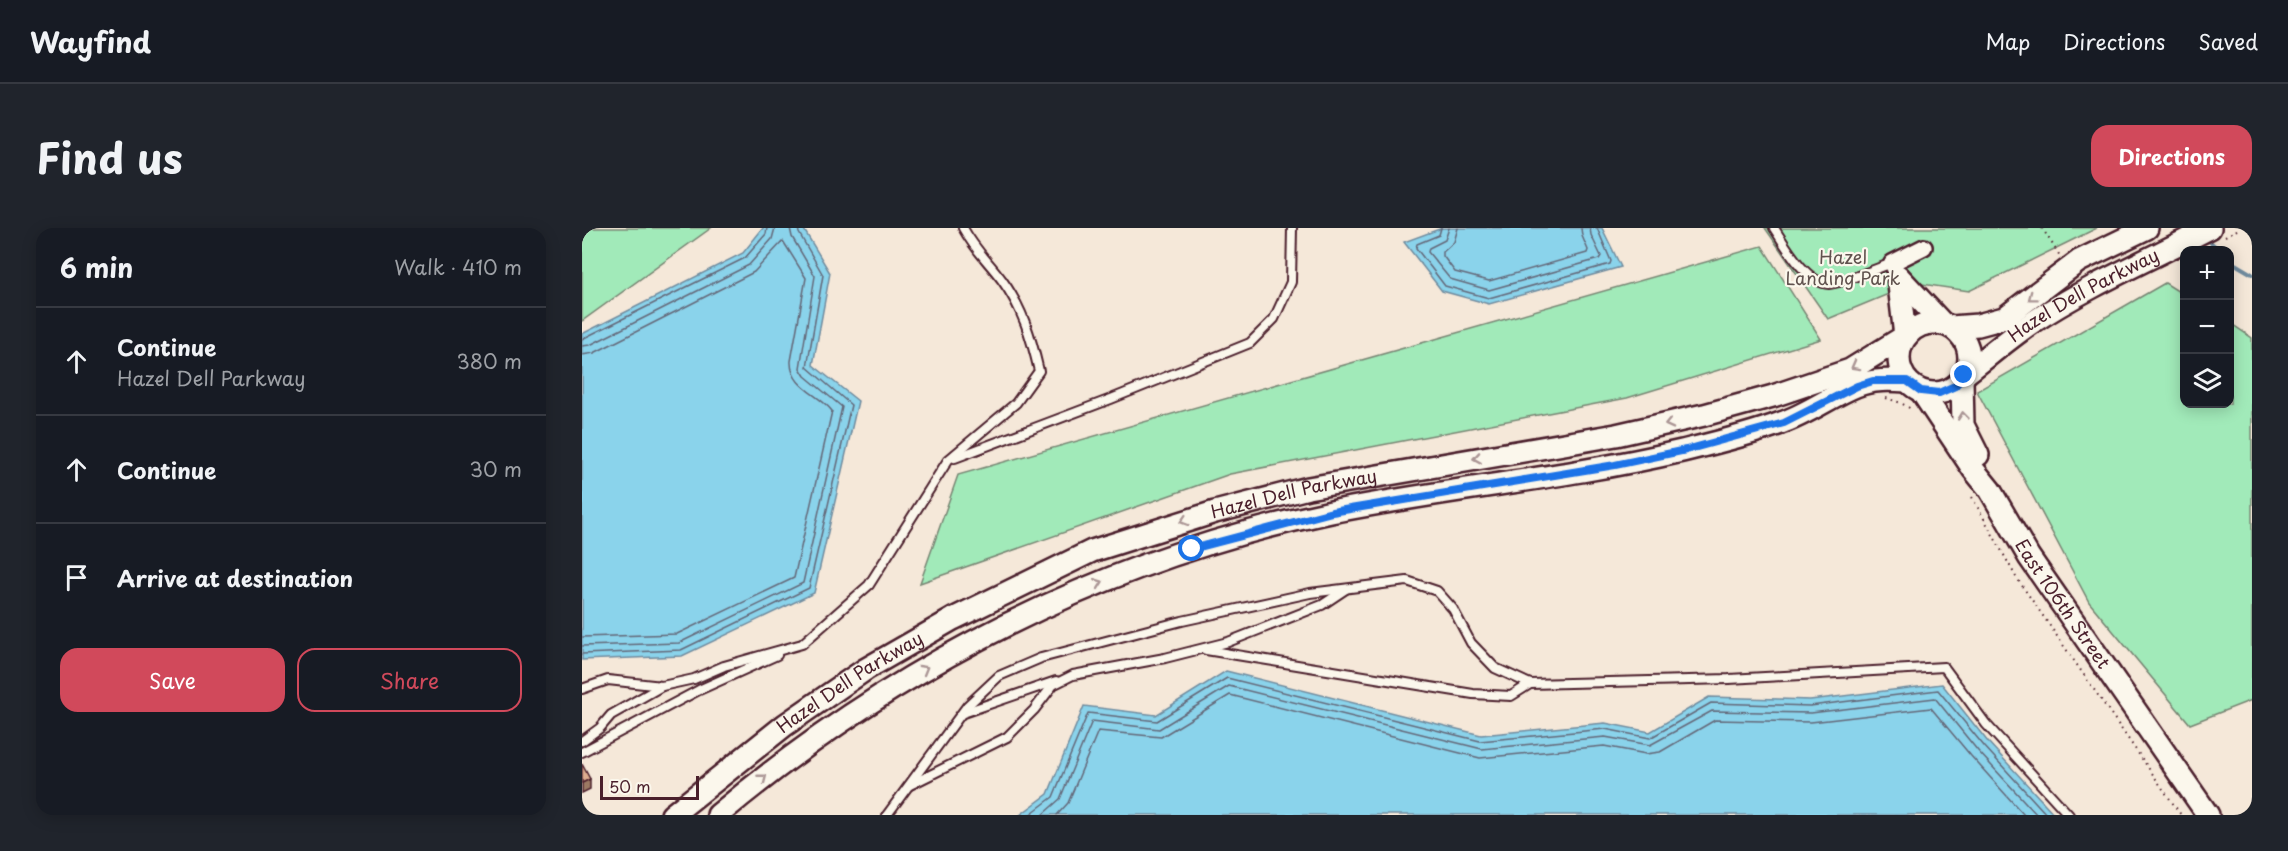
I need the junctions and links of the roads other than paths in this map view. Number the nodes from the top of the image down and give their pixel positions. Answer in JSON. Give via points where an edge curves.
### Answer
{"nodes":[{"id":1,"x":963,"y":228,"type":"edge"},
{"id":2,"x":1292,"y":228,"type":"edge"},
{"id":3,"x":1773,"y":228,"type":"edge"},
{"id":4,"x":2147,"y":228,"type":"edge"},
{"id":5,"x":2210,"y":228,"type":"edge"},
{"id":6,"x":1924,"y":247,"type":"dead end"},
{"id":7,"x":1895,"y":269,"type":"junction"},
{"id":8,"x":1947,"y":325,"type":"junction"},
{"id":9,"x":1905,"y":336,"type":"junction"},
{"id":10,"x":1963,"y":377,"type":"junction"},
{"id":11,"x":1914,"y":386,"type":"junction"},
{"id":12,"x":948,"y":460,"type":"junction"},
{"id":13,"x":1990,"y":490,"type":"junction"},
{"id":14,"x":1347,"y":588,"type":"junction"},
{"id":15,"x":802,"y":644,"type":"junction"},
{"id":16,"x":1202,"y":649,"type":"junction"},
{"id":17,"x":1073,"y":675,"type":"junction"},
{"id":18,"x":1530,"y":684,"type":"junction"},
{"id":19,"x":662,"y":686,"type":"junction"},
{"id":20,"x":582,"y":689,"type":"edge"},
{"id":21,"x":962,"y":714,"type":"junction"},
{"id":22,"x":582,"y":741,"type":"edge"},
{"id":23,"x":582,"y":752,"type":"edge"},
{"id":24,"x":908,"y":786,"type":"junction"},
{"id":25,"x":672,"y":815,"type":"edge"},
{"id":26,"x":718,"y":815,"type":"edge"},
{"id":27,"x":887,"y":815,"type":"edge"},
{"id":28,"x":2069,"y":815,"type":"edge"},
{"id":29,"x":2208,"y":815,"type":"edge"}],
"edges":[{"from":1,"to":12,"type":"lane","via":[[973,247],[1003,281],[1029,327],[1039,371],[1016,403]]},
{"from":2,"to":12,"type":"lane","via":[[1291,282],[1274,319],[1250,343]]},
{"from":3,"to":7,"type":"lane","via":[[1813,278],[1829,284]]},
{"from":4,"to":8,"type":"main road","name":"Hazel Dell Parkway","one_way":true,"via":[[2079,261],[2004,318],[1978,325]]},
{"from":5,"to":10,"type":"main road","name":"Hazel Dell Parkway","via":[[2056,308]]},
{"from":6,"to":7,"type":"street"},
{"from":7,"to":8,"type":"main road"},
{"from":7,"to":9,"type":"main road"},
{"from":8,"to":9,"type":"main road","via":[[1934,322]]},
{"from":8,"to":10,"type":"main road","via":[[1966,344],[1969,360]]},
{"from":9,"to":11,"type":"main road","via":[[1898,359],[1901,371]]},
{"from":9,"to":25,"type":"main road","name":"Hazel Dell Parkway","one_way":true,"via":[[1850,370],[1704,416],[1308,488],[1092,551],[953,619],[866,669],[785,725]]},
{"from":10,"to":11,"type":"main road","via":[[1955,386],[1939,393]]},
{"from":13,"to":10,"type":"main road","one_way":true,"via":[[1963,425]]},
{"from":11,"to":13,"type":"main road","name":"East 106th Street"},
{"from":26,"to":11,"type":"main road","name":"Hazel Dell Parkway","one_way":true,"via":[[847,716],[963,646],[1075,592],[1192,549],[1332,512],[1686,450],[1784,423],[1857,386],[1886,380]]},
{"from":12,"to":15,"type":"lane","via":[[869,585]]},
{"from":13,"to":29,"type":"main road","name":"East 106th Street","via":[[2029,557]]},
{"from":14,"to":16,"type":"lane","via":[[1322,605]]},
{"from":14,"to":18,"type":"lane","via":[[1407,581],[1437,591],[1453,609],[1471,643],[1495,668]]},
{"from":14,"to":21,"type":"lane","via":[[1182,621],[1041,658],[999,676]]},
{"from":15,"to":19,"type":"lane"},
{"from":15,"to":23,"type":"lane","via":[[699,690]]},
{"from":16,"to":17,"type":"lane"},
{"from":16,"to":18,"type":"lane","via":[[1473,694],[1511,696]]},
{"from":17,"to":21,"type":"lane"},
{"from":17,"to":24,"type":"lane","via":[[1053,685],[1007,737]]},
{"from":18,"to":28,"type":"lane","via":[[1729,679],[1944,667],[1986,724]]},
{"from":19,"to":20,"type":"lane","via":[[608,680]]},
{"from":19,"to":22,"type":"lane","via":[[611,715]]},
{"from":21,"to":24,"type":"lane"},
{"from":24,"to":27,"type":"lane"}]}
